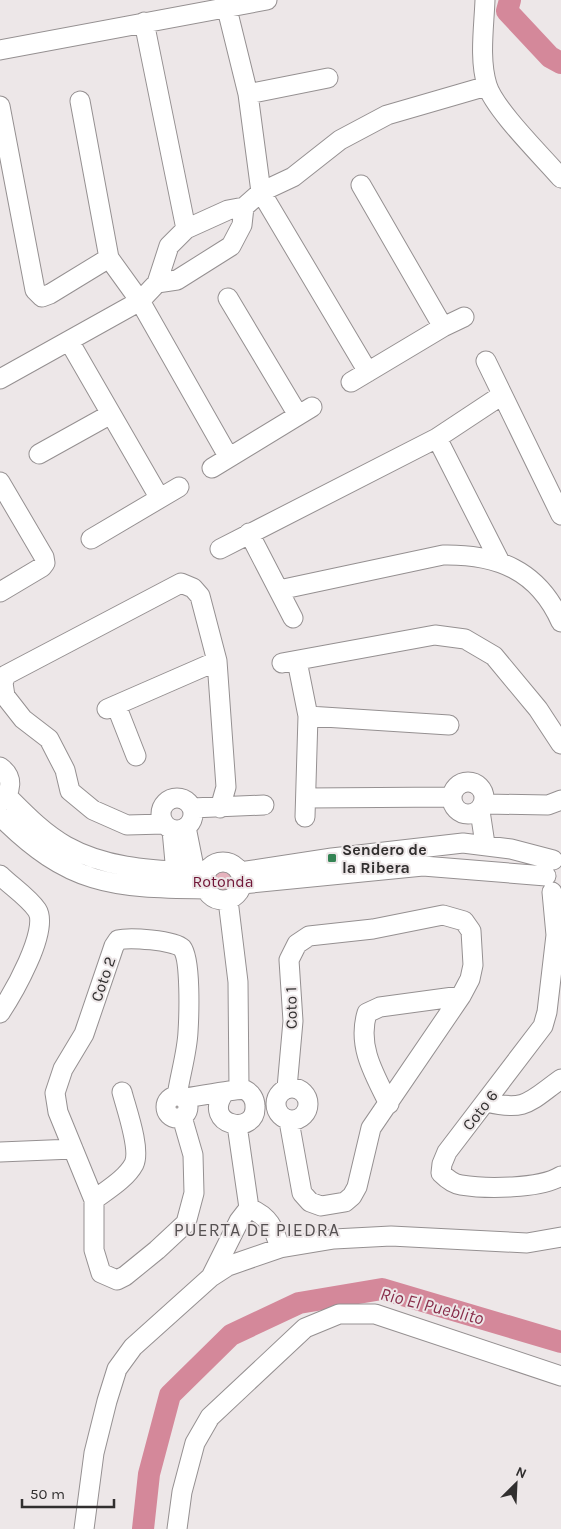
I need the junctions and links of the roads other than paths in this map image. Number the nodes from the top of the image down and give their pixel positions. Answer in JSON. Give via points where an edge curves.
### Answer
{"nodes":[{"id":1,"x":267,"y":0,"type":"edge"},
{"id":2,"x":485,"y":0,"type":"edge"},
{"id":3,"x":228,"y":9,"type":"junction"},
{"id":4,"x":144,"y":22,"type":"junction"},
{"id":5,"x":0,"y":50,"type":"edge"},
{"id":6,"x":328,"y":78,"type":"dead end"},
{"id":7,"x":487,"y":86,"type":"junction"},
{"id":8,"x":248,"y":94,"type":"junction"},
{"id":9,"x":80,"y":101,"type":"dead end"},
{"id":10,"x":0,"y":106,"type":"edge"},
{"id":11,"x":561,"y":178,"type":"edge"},
{"id":12,"x":360,"y":184,"type":"dead end"},
{"id":13,"x":261,"y":192,"type":"junction"},
{"id":14,"x":244,"y":207,"type":"junction"},
{"id":15,"x":186,"y":229,"type":"junction"},
{"id":16,"x":108,"y":258,"type":"junction"},
{"id":17,"x":157,"y":283,"type":"junction"},
{"id":18,"x":228,"y":298,"type":"dead end"},
{"id":19,"x":140,"y":301,"type":"junction"},
{"id":20,"x":464,"y":317,"type":"dead end"},
{"id":21,"x":443,"y":327,"type":"junction"},
{"id":22,"x":69,"y":341,"type":"junction"},
{"id":23,"x":486,"y":361,"type":"dead end"},
{"id":24,"x":368,"y":372,"type":"junction"},
{"id":25,"x":0,"y":379,"type":"edge"},
{"id":26,"x":351,"y":382,"type":"dead end"},
{"id":27,"x":502,"y":395,"type":"junction"},
{"id":28,"x":111,"y":414,"type":"junction"},
{"id":29,"x":437,"y":438,"type":"junction"},
{"id":30,"x":39,"y":454,"type":"dead end"},
{"id":31,"x":228,"y":456,"type":"junction"},
{"id":32,"x":212,"y":468,"type":"dead end"},
{"id":33,"x":0,"y":482,"type":"edge"},
{"id":34,"x":179,"y":487,"type":"dead end"},
{"id":35,"x":159,"y":497,"type":"junction"},
{"id":36,"x":561,"y":515,"type":"edge"},
{"id":37,"x":249,"y":533,"type":"junction"},
{"id":38,"x":91,"y":539,"type":"dead end"},
{"id":39,"x":220,"y":550,"type":"dead end"},
{"id":40,"x":500,"y":562,"type":"junction"},
{"id":41,"x":279,"y":590,"type":"junction"},
{"id":42,"x":0,"y":592,"type":"edge"},
{"id":43,"x":293,"y":618,"type":"dead end"},
{"id":44,"x":560,"y":618,"type":"edge"},
{"id":45,"x":217,"y":661,"type":"junction"},
{"id":46,"x":308,"y":716,"type":"junction"},
{"id":47,"x":449,"y":725,"type":"dead end"},
{"id":48,"x":561,"y":744,"type":"edge"},
{"id":49,"x":136,"y":756,"type":"dead end"},
{"id":50,"x":0,"y":767,"type":"edge"},
{"id":51,"x":307,"y":798,"type":"junction"},
{"id":52,"x":3,"y":799,"type":"edge"},
{"id":53,"x":561,"y":800,"type":"edge"},
{"id":54,"x":454,"y":804,"type":"junction"},
{"id":55,"x":264,"y":805,"type":"dead end"},
{"id":56,"x":482,"y":807,"type":"junction"},
{"id":57,"x":192,"y":808,"type":"junction"},
{"id":58,"x":220,"y":808,"type":"junction"},
{"id":59,"x":0,"y":816,"type":"edge"},
{"id":60,"x":305,"y":817,"type":"dead end"},
{"id":61,"x":174,"y":827,"type":"junction"},
{"id":62,"x":463,"y":843,"type":"junction"},
{"id":63,"x":485,"y":844,"type":"junction"},
{"id":64,"x":0,"y":875,"type":"edge"},
{"id":65,"x":195,"y":877,"type":"junction"},
{"id":66,"x":555,"y":877,"type":"edge"},
{"id":67,"x":241,"y":878,"type":"junction"},
{"id":68,"x":228,"y":900,"type":"junction"},
{"id":69,"x":559,"y":935,"type":"edge"},
{"id":70,"x":462,"y":996,"type":"junction"},
{"id":71,"x":3,"y":1000,"type":"edge"},
{"id":72,"x":561,"y":1079,"type":"edge"},
{"id":73,"x":122,"y":1092,"type":"dead end"},
{"id":74,"x":238,"y":1100,"type":"junction"},
{"id":75,"x":487,"y":1102,"type":"junction"},
{"id":76,"x":388,"y":1104,"type":"junction"},
{"id":77,"x":182,"y":1106,"type":"junction"},
{"id":78,"x":283,"y":1106,"type":"junction"},
{"id":79,"x":237,"y":1125,"type":"junction"},
{"id":80,"x":73,"y":1149,"type":"junction"},
{"id":81,"x":0,"y":1152,"type":"edge"},
{"id":82,"x":561,"y":1176,"type":"edge"},
{"id":83,"x":94,"y":1200,"type":"junction"},
{"id":84,"x":249,"y":1208,"type":"junction"},
{"id":85,"x":233,"y":1236,"type":"junction"},
{"id":86,"x":561,"y":1238,"type":"edge"},
{"id":87,"x":280,"y":1248,"type":"junction"},
{"id":88,"x":246,"y":1258,"type":"junction"},
{"id":89,"x":212,"y":1276,"type":"junction"},
{"id":90,"x":561,"y":1376,"type":"edge"},
{"id":91,"x":84,"y":1529,"type":"edge"},
{"id":92,"x":177,"y":1529,"type":"edge"}],
"edges":[{"from":1,"to":3,"type":"street"},
{"from":2,"to":7,"type":"street","via":[[484,69]]},
{"from":3,"to":4,"type":"street"},
{"from":3,"to":8,"type":"street"},
{"from":4,"to":5,"type":"street"},
{"from":4,"to":15,"type":"street"},
{"from":6,"to":8,"type":"street"},
{"from":7,"to":11,"type":"street","via":[[495,102]]},
{"from":7,"to":13,"type":"street","via":[[387,115],[340,140],[293,177]]},
{"from":8,"to":13,"type":"street"},
{"from":9,"to":16,"type":"street"},
{"from":10,"to":16,"type":"street","via":[[35,290],[42,298]]},
{"from":12,"to":21,"type":"street"},
{"from":13,"to":14,"type":"street"},
{"from":13,"to":24,"type":"street"},
{"from":14,"to":15,"type":"street","via":[[228,210]]},
{"from":14,"to":17,"type":"street","via":[[242,225],[231,246],[177,280]]},
{"from":15,"to":17,"type":"street","via":[[169,246]]},
{"from":16,"to":19,"type":"street"},
{"from":17,"to":19,"type":"street"},
{"from":18,"to":31,"type":"street","via":[[305,411]]},
{"from":19,"to":22,"type":"street"},
{"from":19,"to":31,"type":"street"},
{"from":20,"to":21,"type":"street"},
{"from":21,"to":24,"type":"street"},
{"from":22,"to":25,"type":"street"},
{"from":22,"to":28,"type":"street"},
{"from":23,"to":27,"type":"street"},
{"from":24,"to":26,"type":"street"},
{"from":27,"to":29,"type":"street"},
{"from":27,"to":36,"type":"street"},
{"from":28,"to":30,"type":"street"},
{"from":28,"to":35,"type":"street"},
{"from":29,"to":37,"type":"street"},
{"from":29,"to":40,"type":"street"},
{"from":31,"to":32,"type":"street"},
{"from":33,"to":42,"type":"street","via":[[45,563]]},
{"from":34,"to":35,"type":"street"},
{"from":35,"to":38,"type":"street"},
{"from":37,"to":39,"type":"street"},
{"from":37,"to":41,"type":"street"},
{"from":40,"to":41,"type":"street","via":[[466,555],[443,555]]},
{"from":40,"to":44,"type":"street","via":[[529,577],[548,597]]},
{"from":41,"to":43,"type":"street"},
{"from":45,"to":49,"type":"street","via":[[112,707]]},
{"from":45,"to":58,"type":"street","via":[[226,787]]},
{"from":45,"to":61,"type":"street","via":[[200,596],[193,588],[181,583],[6,675],[3,683],[5,696],[23,720],[48,740],[65,770],[70,791],[93,810],[128,825]]},
{"from":46,"to":47,"type":"street"},
{"from":46,"to":48,"type":"street","via":[[290,662],[435,635],[465,638],[494,656],[538,709]]},
{"from":46,"to":51,"type":"street"},
{"from":50,"to":52,"type":"street","via":[[9,776],[10,783]]},
{"from":51,"to":54,"type":"street"},
{"from":51,"to":60,"type":"street"},
{"from":52,"to":65,"type":"street","via":[[65,846],[89,857],[122,867]]},
{"from":53,"to":56,"type":"street","via":[[548,805]]},
{"from":54,"to":56,"type":"street","via":[[468,814]]},
{"from":54,"to":56,"type":"street","via":[[454,789],[468,781],[482,788],[485,796]]},
{"from":54,"to":62,"type":"street"},
{"from":55,"to":58,"type":"street"},
{"from":56,"to":63,"type":"street"},
{"from":57,"to":58,"type":"street"},
{"from":57,"to":61,"type":"street","via":[[192,818]]},
{"from":57,"to":61,"type":"street","via":[[184,800],[168,800],[160,814]]},
{"from":59,"to":65,"type":"street","via":[[26,842],[55,862],[84,876],[122,886]]},
{"from":61,"to":65,"type":"street"},
{"from":62,"to":63,"type":"street"},
{"from":62,"to":67,"type":"street","via":[[332,858]]},
{"from":63,"to":66,"type":"street"},
{"from":64,"to":71,"type":"street","via":[[38,911],[40,924],[24,969]]},
{"from":65,"to":67,"type":"street","via":[[213,864],[225,862],[231,864]]},
{"from":65,"to":68,"type":"street","via":[[212,897]]},
{"from":66,"to":67,"type":"street","via":[[423,866]]},
{"from":66,"to":69,"type":"street","name":"Coto 6"},
{"from":67,"to":68,"type":"street","via":[[238,894]]},
{"from":68,"to":74,"type":"street","via":[[238,982]]},
{"from":69,"to":75,"type":"street","name":"Coto 6","via":[[543,1026]]},
{"from":70,"to":76,"type":"street"},
{"from":70,"to":76,"type":"street","via":[[380,1007],[368,1013],[364,1025],[364,1050]]},
{"from":70,"to":78,"type":"street","name":"Coto 1","via":[[473,965],[471,931],[464,921],[443,915],[373,929],[309,936],[297,944],[290,960],[294,1021]]},
{"from":72,"to":75,"type":"street","via":[[522,1106],[508,1107]]},
{"from":73,"to":83,"type":"street","via":[[136,1148],[135,1162],[125,1176]]},
{"from":74,"to":77,"type":"street"},
{"from":74,"to":78,"type":"street"},
{"from":74,"to":79,"type":"street","via":[[246,1123]]},
{"from":74,"to":79,"type":"street","via":[[223,1119]]},
{"from":75,"to":82,"type":"street","name":"Coto 6","via":[[447,1152],[441,1174],[460,1185],[523,1186],[552,1182]]},
{"from":76,"to":78,"type":"street","name":"Coto 1","via":[[371,1128],[352,1196],[345,1202],[321,1206],[310,1202],[302,1193]]},
{"from":77,"to":80,"type":"street","name":"Coto 2","via":[[188,1033],[186,960],[182,948],[173,943],[118,940],[84,1034],[63,1070],[56,1093],[58,1112]]},
{"from":77,"to":83,"type":"street","via":[[193,1156],[194,1193],[186,1223],[117,1280],[101,1273],[94,1250]]},
{"from":79,"to":84,"type":"street"},
{"from":80,"to":81,"type":"street"},
{"from":80,"to":83,"type":"street"},
{"from":84,"to":85,"type":"street"},
{"from":84,"to":87,"type":"street","via":[[268,1219]]},
{"from":85,"to":88,"type":"street"},
{"from":85,"to":89,"type":"street"},
{"from":86,"to":87,"type":"street","via":[[527,1243],[391,1236],[334,1239]]},
{"from":87,"to":88,"type":"street"},
{"from":88,"to":89,"type":"street"},
{"from":89,"to":91,"type":"street","via":[[133,1347],[117,1369],[94,1453]]},
{"from":90,"to":92,"type":"street","via":[[375,1314],[340,1314],[305,1328],[210,1417],[195,1443],[182,1492]]}]}
